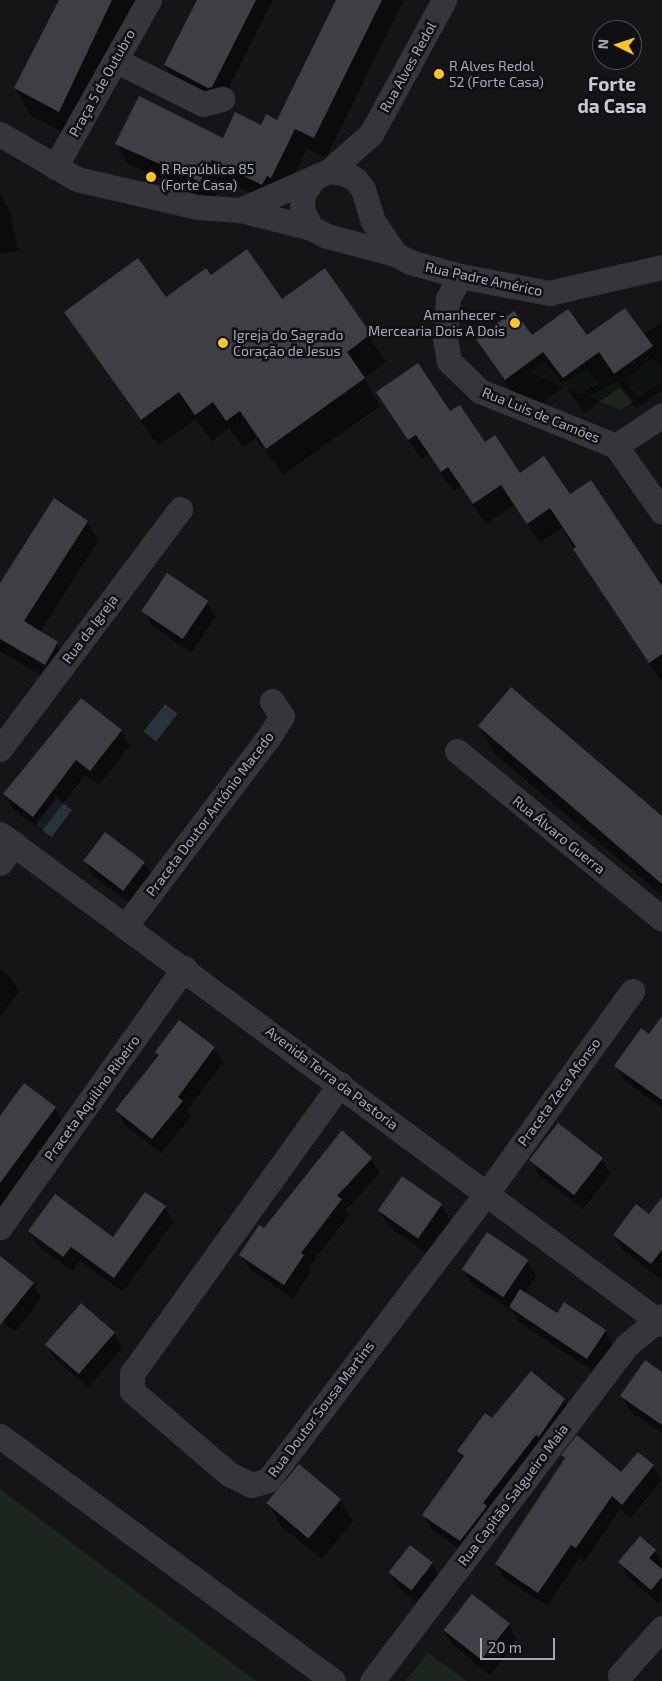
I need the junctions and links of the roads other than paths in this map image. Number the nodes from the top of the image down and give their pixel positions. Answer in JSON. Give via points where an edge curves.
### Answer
{"nodes":[{"id":1,"x":149,"y":0,"type":"edge"},
{"id":2,"x":444,"y":0,"type":"edge"},
{"id":3,"x":115,"y":60,"type":"junction"},
{"id":4,"x":222,"y":99,"type":"dead end"},
{"id":5,"x":0,"y":134,"type":"edge"},
{"id":6,"x":371,"y":134,"type":"junction"},
{"id":7,"x":55,"y":167,"type":"junction"},
{"id":8,"x":321,"y":174,"type":"junction"},
{"id":9,"x":365,"y":195,"type":"junction"},
{"id":10,"x":240,"y":210,"type":"junction"},
{"id":11,"x":319,"y":232,"type":"junction"},
{"id":12,"x":395,"y":254,"type":"junction"},
{"id":13,"x":662,"y":268,"type":"edge"},
{"id":14,"x":460,"y":276,"type":"junction"},
{"id":15,"x":662,"y":415,"type":"edge"},
{"id":16,"x":616,"y":446,"type":"junction"},
{"id":17,"x":180,"y":509,"type":"dead end"},
{"id":18,"x":662,"y":512,"type":"edge"},
{"id":19,"x":272,"y":701,"type":"dead end"},
{"id":20,"x":0,"y":749,"type":"edge"},
{"id":21,"x":457,"y":751,"type":"dead end"},
{"id":22,"x":5,"y":847,"type":"edge"},
{"id":23,"x":662,"y":919,"type":"edge"},
{"id":24,"x":126,"y":926,"type":"junction"},
{"id":25,"x":184,"y":968,"type":"junction"},
{"id":26,"x":632,"y":991,"type":"dead end"},
{"id":27,"x":340,"y":1084,"type":"junction"},
{"id":28,"x":487,"y":1193,"type":"junction"},
{"id":29,"x":0,"y":1227,"type":"edge"},
{"id":30,"x":660,"y":1320,"type":"edge"},
{"id":31,"x":0,"y":1436,"type":"edge"},
{"id":32,"x":662,"y":1628,"type":"edge"},
{"id":33,"x":620,"y":1675,"type":"dead end"},
{"id":34,"x":333,"y":1681,"type":"edge"},
{"id":35,"x":372,"y":1681,"type":"edge"}],
"edges":[{"from":1,"to":3,"type":"street","name":"Praça 5 de Outubro"},
{"from":2,"to":6,"type":"street","name":"Rua Alves Redol"},
{"from":3,"to":4,"type":"street","via":[[203,104]]},
{"from":3,"to":7,"type":"street","name":"Praça 5 de Outubro"},
{"from":5,"to":7,"type":"street","name":"Rua Padre Américo"},
{"from":6,"to":8,"type":"street","name":"Rua Alves Redol"},
{"from":6,"to":9,"type":"street","name":"Rua Alves Redol"},
{"from":7,"to":10,"type":"street","name":"Rua Padre Américo","via":[[78,179],[197,207]]},
{"from":8,"to":9,"type":"street","via":[[344,173],[355,179]]},
{"from":8,"to":10,"type":"street"},
{"from":8,"to":11,"type":"street","via":[[303,194],[302,210]]},
{"from":9,"to":11,"type":"street","via":[[364,216],[357,230]]},
{"from":9,"to":12,"type":"street","via":[[373,221]]},
{"from":10,"to":11,"type":"street","name":"Rua Padre Américo"},
{"from":11,"to":12,"type":"street","name":"Rua Padre Américo"},
{"from":12,"to":14,"type":"street","name":"Rua Padre Américo","via":[[410,262]]},
{"from":13,"to":14,"type":"street","name":"Rua Padre Américo","via":[[549,293]]},
{"from":14,"to":16,"type":"street","name":"Rua Luis de Camões","via":[[448,299],[444,337],[449,362],[480,392]]},
{"from":15,"to":16,"type":"street","name":"Rua Luis de Camões"},
{"from":16,"to":18,"type":"street"},
{"from":17,"to":20,"type":"street","name":"Rua da Igreja"},
{"from":19,"to":24,"type":"street","name":"Praceta Doutor António Macedo","via":[[282,716],[268,738]]},
{"from":21,"to":23,"type":"street","name":"Rua Álvaro Guerra"},
{"from":22,"to":24,"type":"street","name":"Avenida Terra da Pastoria"},
{"from":24,"to":25,"type":"street","name":"Avenida Terra da Pastoria"},
{"from":25,"to":27,"type":"street","name":"Avenida Terra da Pastoria"},
{"from":25,"to":29,"type":"street","name":"Praceta Aquilino Ribeiro"},
{"from":26,"to":28,"type":"street","name":"Praceta Zeca Afonso"},
{"from":27,"to":28,"type":"street","name":"Avenida Terra da Pastoria"},
{"from":27,"to":28,"type":"street","name":"Rua Doutor Sousa Martins","via":[[132,1373],[132,1391],[229,1474],[252,1485],[268,1480]]},
{"from":28,"to":30,"type":"street","name":"Avenida Terra da Pastoria"},
{"from":30,"to":35,"type":"street","name":"Rua Capitão Salgueiro Maia","via":[[626,1345]]},
{"from":31,"to":34,"type":"street"},
{"from":32,"to":33,"type":"street"}]}
